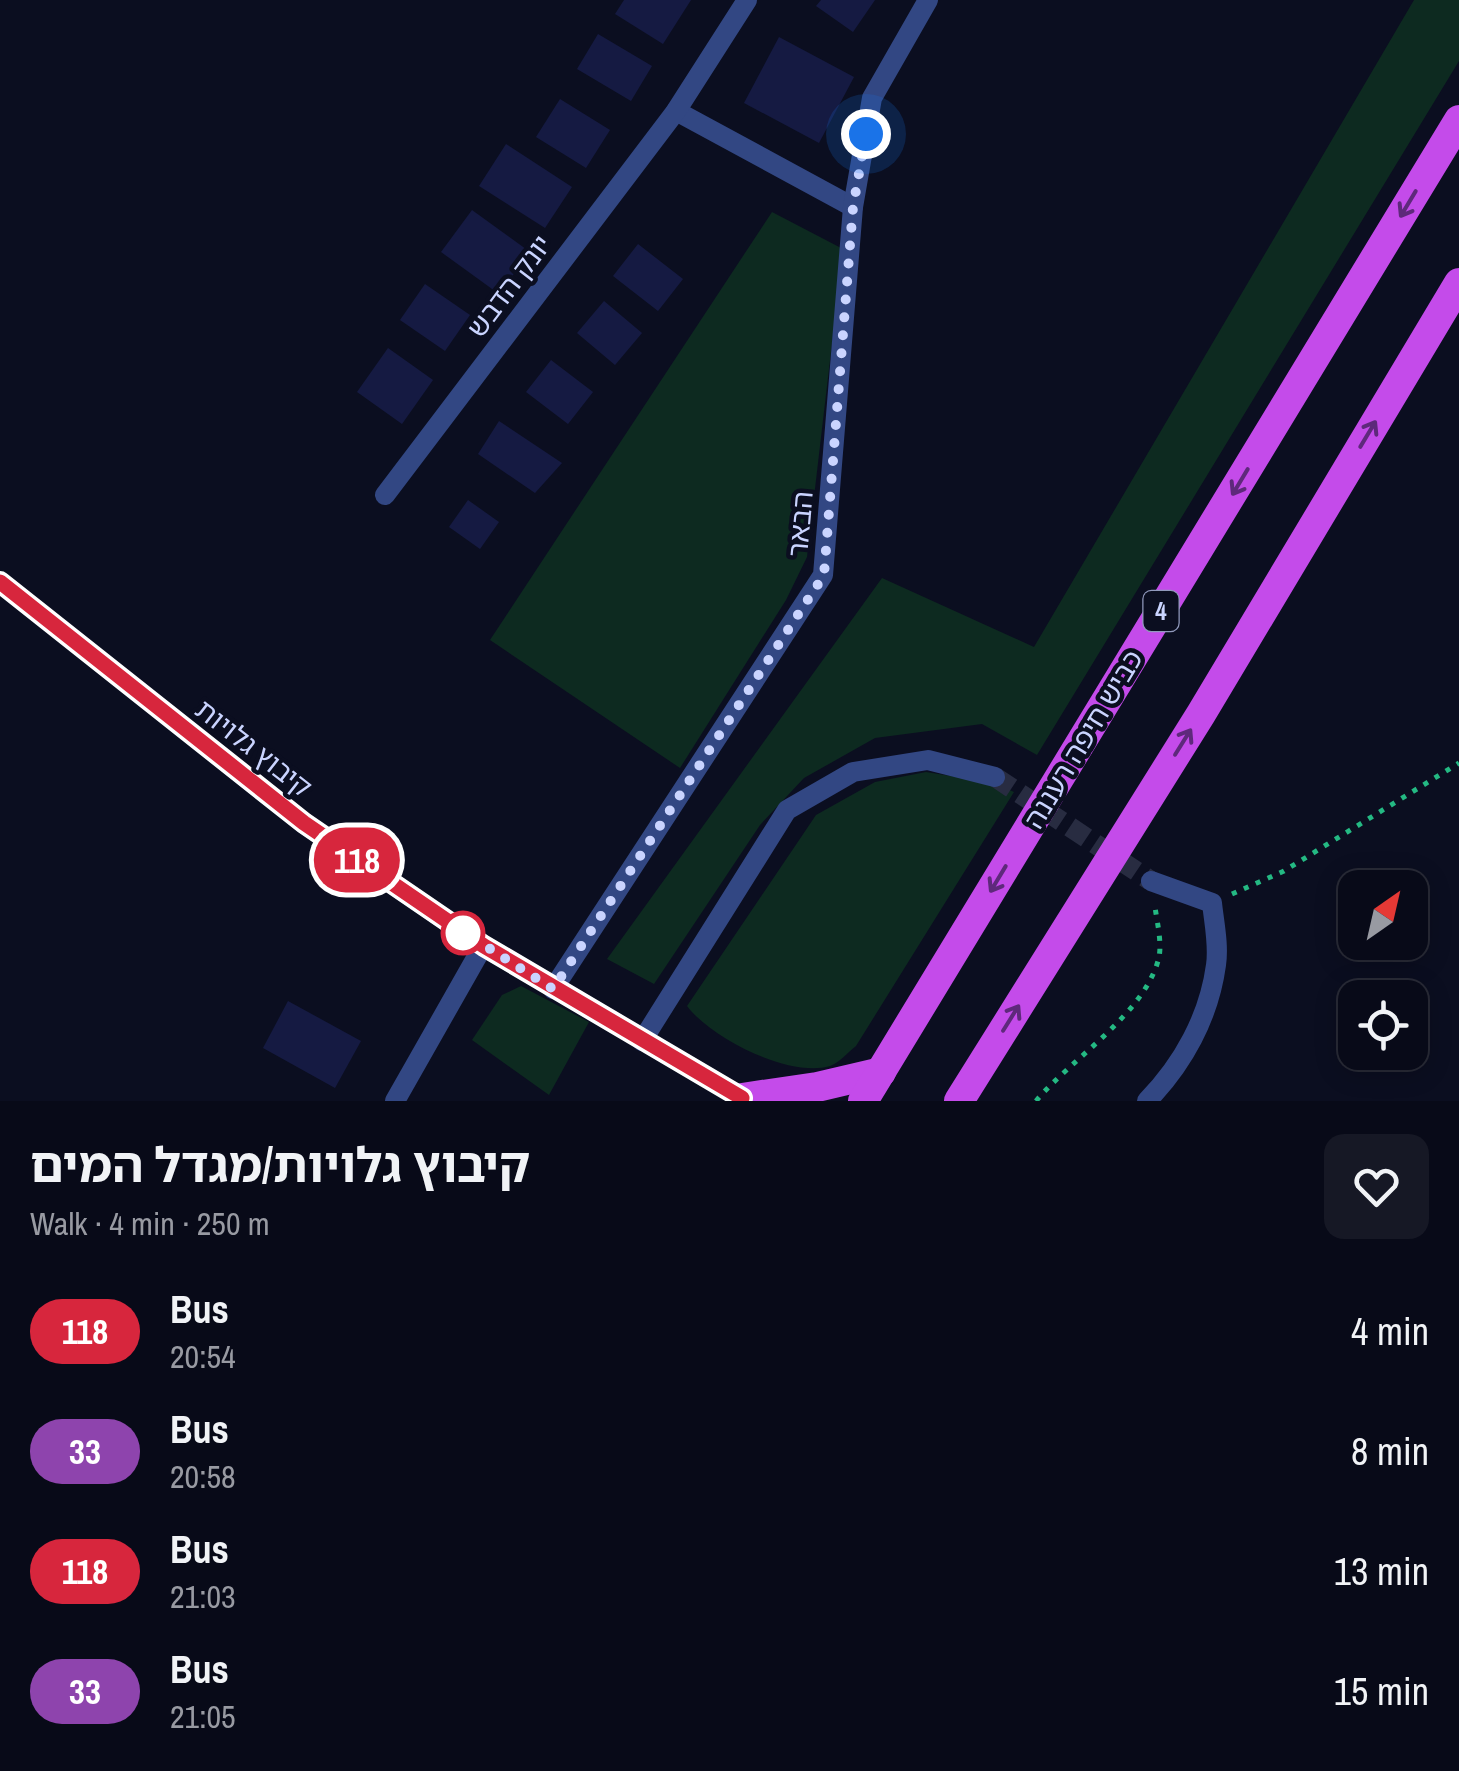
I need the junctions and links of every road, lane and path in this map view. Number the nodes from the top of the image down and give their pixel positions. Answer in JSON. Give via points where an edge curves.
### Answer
{"nodes":[{"id":1,"x":747,"y":0,"type":"edge"},
{"id":2,"x":928,"y":0,"type":"edge"},
{"id":3,"x":676,"y":110,"type":"junction"},
{"id":4,"x":1459,"y":120,"type":"edge"},
{"id":5,"x":853,"y":207,"type":"junction"},
{"id":6,"x":1459,"y":282,"type":"edge"},
{"id":7,"x":385,"y":495,"type":"dead end"},
{"id":8,"x":0,"y":582,"type":"edge"},
{"id":9,"x":1459,"y":764,"type":"edge"},
{"id":10,"x":994,"y":777,"type":"tunnel mouth"},
{"id":11,"x":1151,"y":881,"type":"joint"},
{"id":12,"x":1212,"y":902,"type":"junction"},
{"id":13,"x":484,"y":946,"type":"junction"},
{"id":14,"x":553,"y":989,"type":"junction"},
{"id":15,"x":642,"y":1042,"type":"junction"},
{"id":16,"x":881,"y":1072,"type":"junction"},
{"id":17,"x":742,"y":1099,"type":"edge"},
{"id":18,"x":395,"y":1101,"type":"edge"},
{"id":19,"x":863,"y":1101,"type":"edge"},
{"id":20,"x":960,"y":1101,"type":"edge"},
{"id":21,"x":1036,"y":1101,"type":"edge"},
{"id":22,"x":1147,"y":1101,"type":"edge"}],
"edges":[{"from":1,"to":3,"type":"street","name":"יונק הדבש"},
{"from":2,"to":5,"type":"street","name":"הבאר","via":[[872,98]]},
{"from":3,"to":5,"type":"street"},
{"from":3,"to":7,"type":"street","name":"יונק הדבש"},
{"from":4,"to":16,"type":"highway","name":"כביש חיפה רעננה","number":"4","one_way":true},
{"from":5,"to":14,"type":"street","name":"הבאר","via":[[824,575]]},
{"from":20,"to":6,"type":"highway","one_way":true},
{"from":8,"to":13,"type":"street","name":"קיבוץ גלויות","via":[[304,823]]},
{"from":9,"to":12,"type":"path","via":[[1284,871]]},
{"from":10,"to":15,"type":"street","via":[[928,760],[854,772],[787,810]]},
{"from":11,"to":12,"type":"street"},
{"from":11,"to":21,"type":"path","via":[[1160,959],[1115,1026]]},
{"from":12,"to":22,"type":"street","via":[[1217,962],[1207,1008],[1166,1082]]},
{"from":13,"to":14,"type":"street","name":"קיבוץ גלויות"},
{"from":13,"to":18,"type":"street"},
{"from":14,"to":15,"type":"street","name":"קיבוץ גלויות"},
{"from":15,"to":17,"type":"street","name":"קיבוץ גלויות"},
{"from":16,"to":17,"type":"highway"},
{"from":16,"to":19,"type":"highway","name":"כביש חיפה רעננה","number":"4"}]}
